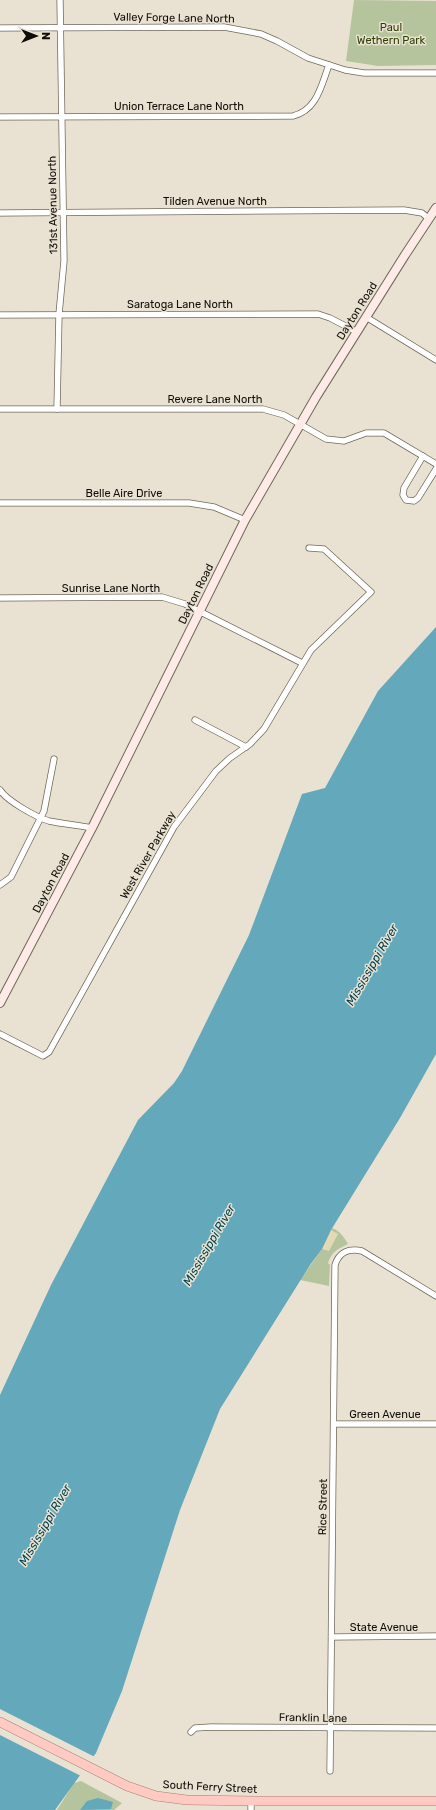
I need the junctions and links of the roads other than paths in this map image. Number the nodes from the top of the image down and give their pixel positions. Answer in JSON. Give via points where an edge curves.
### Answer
{"nodes":[{"id":1,"x":60,"y":0,"type":"edge"},
{"id":2,"x":0,"y":28,"type":"edge"},
{"id":3,"x":60,"y":28,"type":"junction"},
{"id":4,"x":328,"y":65,"type":"junction"},
{"id":5,"x":436,"y":73,"type":"edge"},
{"id":6,"x":62,"y":116,"type":"junction"},
{"id":7,"x":0,"y":117,"type":"edge"},
{"id":8,"x":436,"y":208,"type":"edge"},
{"id":9,"x":0,"y":213,"type":"edge"},
{"id":10,"x":64,"y":213,"type":"junction"},
{"id":11,"x":428,"y":218,"type":"junction"},
{"id":12,"x":59,"y":314,"type":"junction"},
{"id":13,"x":0,"y":315,"type":"edge"},
{"id":14,"x":366,"y":317,"type":"junction"},
{"id":15,"x":357,"y":332,"type":"junction"},
{"id":16,"x":436,"y":360,"type":"edge"},
{"id":17,"x":0,"y":409,"type":"edge"},
{"id":18,"x":57,"y":409,"type":"junction"},
{"id":19,"x":300,"y":424,"type":"junction"},
{"id":20,"x":423,"y":456,"type":"junction"},
{"id":21,"x":436,"y":464,"type":"edge"},
{"id":22,"x":436,"y":469,"type":"edge"},
{"id":23,"x":0,"y":503,"type":"edge"},
{"id":24,"x":245,"y":520,"type":"junction"},
{"id":25,"x":309,"y":548,"type":"dead end"},
{"id":26,"x":0,"y":598,"type":"edge"},
{"id":27,"x":199,"y":612,"type":"junction"},
{"id":28,"x":302,"y":663,"type":"junction"},
{"id":29,"x":195,"y":720,"type":"dead end"},
{"id":30,"x":246,"y":747,"type":"junction"},
{"id":31,"x":54,"y":759,"type":"dead end"},
{"id":32,"x":0,"y":790,"type":"edge"},
{"id":33,"x":41,"y":817,"type":"junction"},
{"id":34,"x":92,"y":828,"type":"junction"},
{"id":35,"x":0,"y":885,"type":"edge"},
{"id":36,"x":0,"y":1003,"type":"edge"},
{"id":37,"x":0,"y":1034,"type":"edge"},
{"id":38,"x":436,"y":1296,"type":"edge"},
{"id":39,"x":334,"y":1424,"type":"junction"},
{"id":40,"x":436,"y":1424,"type":"edge"},
{"id":41,"x":436,"y":1636,"type":"edge"},
{"id":42,"x":332,"y":1637,"type":"junction"},
{"id":43,"x":0,"y":1722,"type":"edge"},
{"id":44,"x":330,"y":1728,"type":"junction"},
{"id":45,"x":436,"y":1728,"type":"edge"},
{"id":46,"x":191,"y":1732,"type":"dead end"},
{"id":47,"x":330,"y":1771,"type":"dead end"},
{"id":48,"x":436,"y":1802,"type":"edge"},
{"id":49,"x":251,"y":1806,"type":"edge"}],
"edges":[{"from":1,"to":3,"type":"street","name":"131st Avenue North"},
{"from":2,"to":3,"type":"street","name":"Valley Forge Lane North"},
{"from":3,"to":4,"type":"street","name":"Valley Forge Lane North","via":[[230,28],[266,37]]},
{"from":3,"to":6,"type":"street","name":"131st Avenue North"},
{"from":4,"to":5,"type":"street","name":"Valley Forge Lane North","via":[[364,73]]},
{"from":4,"to":6,"type":"street","name":"Union Terrace Lane North","via":[[315,101],[301,114],[292,116]]},
{"from":6,"to":7,"type":"street","name":"Union Terrace Lane North"},
{"from":6,"to":10,"type":"street","name":"131st Avenue North"},
{"from":8,"to":11,"type":"main road","name":"Dayton Road"},
{"from":9,"to":10,"type":"street","name":"Tilden Avenue North"},
{"from":10,"to":11,"type":"street","name":"Tilden Avenue North","via":[[404,210],[422,212]]},
{"from":10,"to":12,"type":"street","name":"131st Avenue North","via":[[64,261]]},
{"from":11,"to":14,"type":"main road","name":"Dayton Road"},
{"from":12,"to":13,"type":"street","name":"Saratoga Lane North"},
{"from":12,"to":15,"type":"street","name":"Saratoga Lane North","via":[[318,314]]},
{"from":12,"to":18,"type":"street","name":"131st Avenue North"},
{"from":14,"to":15,"type":"main road","name":"Dayton Road"},
{"from":14,"to":16,"type":"street"},
{"from":15,"to":19,"type":"main road","name":"Dayton Road"},
{"from":17,"to":18,"type":"street","name":"Revere Lane North"},
{"from":18,"to":19,"type":"street","name":"Revere Lane North","via":[[263,409],[284,415]]},
{"from":19,"to":20,"type":"street","name":"Revere Lane North","via":[[326,440],[344,441],[366,433],[384,433]]},
{"from":19,"to":24,"type":"main road","name":"Dayton Road"},
{"from":20,"to":21,"type":"street","name":"Revere Lane North"},
{"from":20,"to":22,"type":"street","via":[[404,488],[403,495],[406,500],[414,501],[418,498]]},
{"from":23,"to":24,"type":"street","name":"Belle Aire Drive","via":[[188,503],[214,507]]},
{"from":24,"to":27,"type":"main road","name":"Dayton Road"},
{"from":25,"to":28,"type":"street","name":"West River Parkway","via":[[324,549],[371,592],[319,641]]},
{"from":26,"to":27,"type":"street","name":"Sunrise Lane North","via":[[156,597],[173,600]]},
{"from":27,"to":28,"type":"street","name":"Sunrise Lane North"},
{"from":27,"to":34,"type":"main road","name":"Dayton Road"},
{"from":28,"to":30,"type":"street","name":"West River Parkway","via":[[264,728]]},
{"from":29,"to":30,"type":"street"},
{"from":30,"to":37,"type":"street","name":"West River Parkway","via":[[216,771],[174,827],[49,1052],[43,1056]]},
{"from":31,"to":33,"type":"street"},
{"from":32,"to":33,"type":"street","via":[[15,804]]},
{"from":33,"to":34,"type":"street"},
{"from":33,"to":35,"type":"street","via":[[12,877]]},
{"from":34,"to":36,"type":"main road","name":"Dayton Road"},
{"from":38,"to":39,"type":"street","name":"Rice Street","via":[[355,1249],[342,1253],[337,1258]]},
{"from":39,"to":40,"type":"street","name":"Green Avenue"},
{"from":39,"to":42,"type":"street","name":"Rice Street"},
{"from":41,"to":42,"type":"street","name":"State Avenue"},
{"from":42,"to":44,"type":"street","name":"Rice Street"},
{"from":43,"to":49,"type":"highway","name":"South Ferry Street","via":[[127,1786],[156,1796]]},
{"from":44,"to":45,"type":"street","name":"Franklin Lane"},
{"from":44,"to":46,"type":"street","name":"Franklin Lane","via":[[211,1727],[195,1728]]},
{"from":44,"to":47,"type":"street","name":"Rice Street"},
{"from":48,"to":49,"type":"highway","name":"South Ferry Street"}]}
